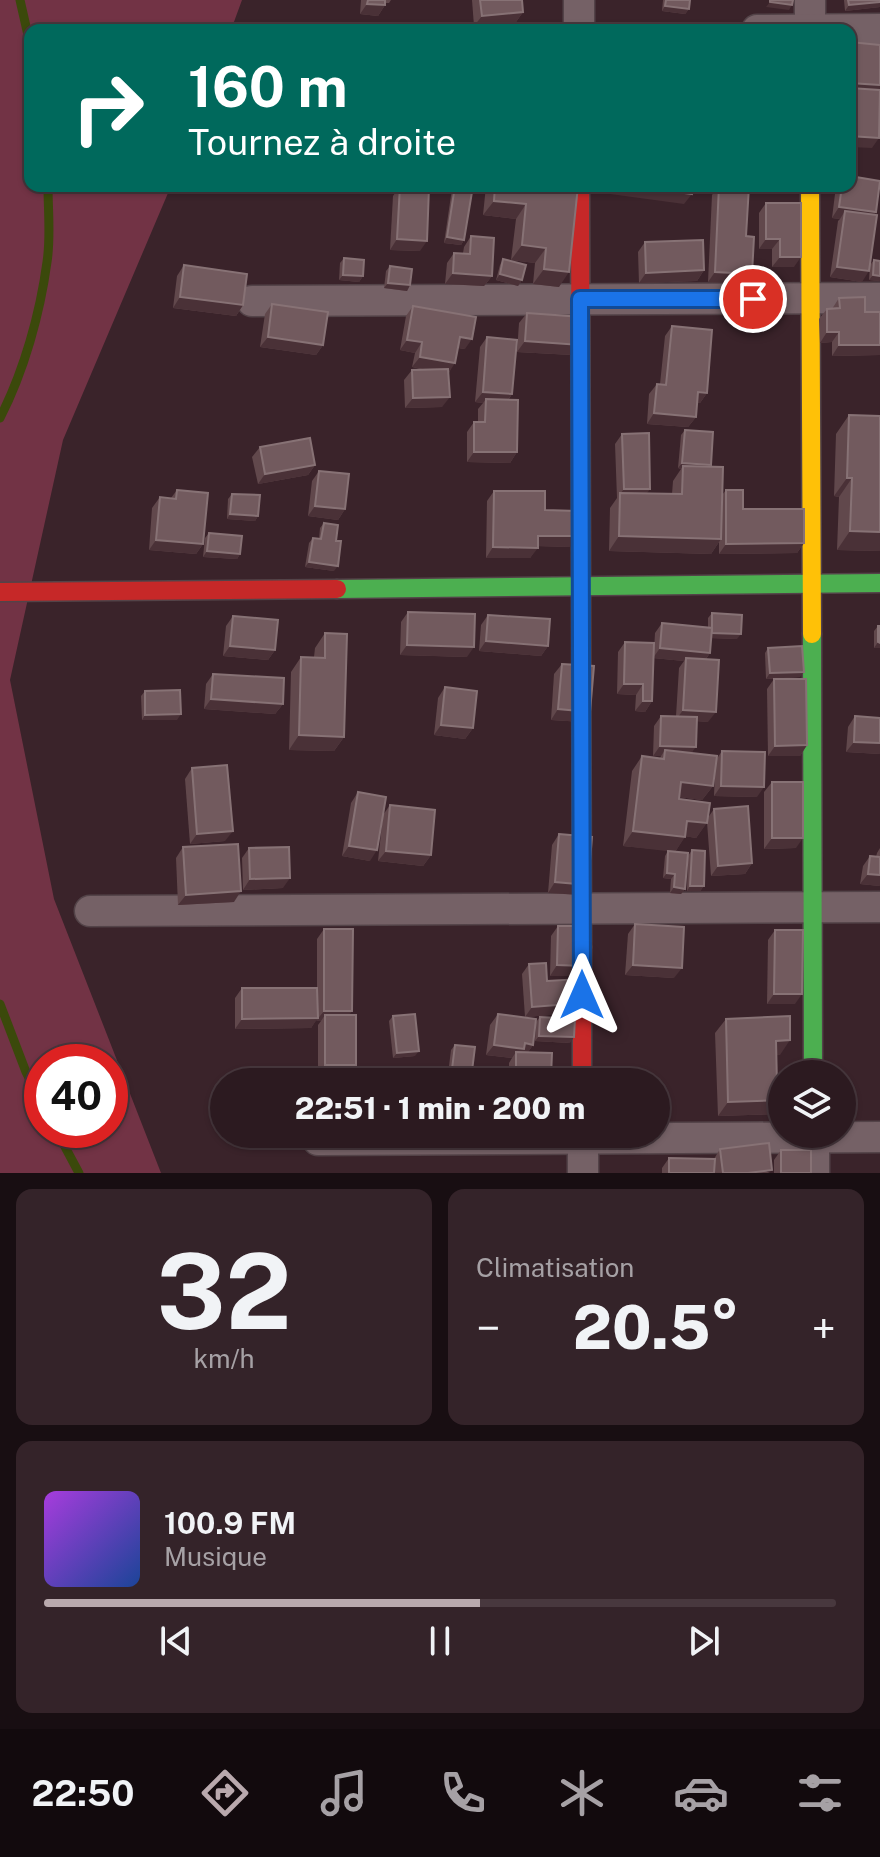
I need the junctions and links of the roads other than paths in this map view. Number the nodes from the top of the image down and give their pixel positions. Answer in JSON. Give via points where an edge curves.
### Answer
{"nodes":[{"id":1,"x":579,"y":0,"type":"edge"},
{"id":2,"x":810,"y":0,"type":"edge"},
{"id":3,"x":579,"y":24,"type":"edge"},
{"id":4,"x":810,"y":24,"type":"edge"},
{"id":5,"x":856,"y":29,"type":"edge"},
{"id":6,"x":880,"y":29,"type":"edge"},
{"id":7,"x":580,"y":192,"type":"edge"},
{"id":8,"x":810,"y":192,"type":"edge"},
{"id":9,"x":811,"y":298,"type":"junction"},
{"id":10,"x":880,"y":298,"type":"edge"},
{"id":11,"x":580,"y":299,"type":"junction"},
{"id":12,"x":252,"y":301,"type":"dead end"},
{"id":13,"x":812,"y":583,"type":"junction"},
{"id":14,"x":880,"y":583,"type":"edge"},
{"id":15,"x":581,"y":585,"type":"junction"},
{"id":16,"x":0,"y":592,"type":"edge"},
{"id":17,"x":813,"y":907,"type":"junction"},
{"id":18,"x":880,"y":907,"type":"edge"},
{"id":19,"x":582,"y":909,"type":"junction"},
{"id":20,"x":90,"y":911,"type":"dead end"},
{"id":21,"x":813,"y":1060,"type":"edge"},
{"id":22,"x":582,"y":1068,"type":"edge"},
{"id":23,"x":670,"y":1136,"type":"edge"},
{"id":24,"x":768,"y":1136,"type":"edge"},
{"id":25,"x":856,"y":1137,"type":"edge"},
{"id":26,"x":880,"y":1137,"type":"edge"},
{"id":27,"x":583,"y":1148,"type":"edge"},
{"id":28,"x":814,"y":1148,"type":"edge"},
{"id":29,"x":583,"y":1173,"type":"edge"},
{"id":30,"x":814,"y":1173,"type":"edge"}],
"edges":[{"from":1,"to":3,"type":"street"},
{"from":2,"to":4,"type":"street"},
{"from":5,"to":6,"type":"street"},
{"from":7,"to":11,"type":"street"},
{"from":8,"to":9,"type":"street"},
{"from":9,"to":10,"type":"street"},
{"from":9,"to":11,"type":"street"},
{"from":9,"to":13,"type":"street"},
{"from":11,"to":12,"type":"street"},
{"from":11,"to":15,"type":"street"},
{"from":13,"to":14,"type":"street"},
{"from":13,"to":15,"type":"street"},
{"from":13,"to":17,"type":"street"},
{"from":15,"to":16,"type":"street"},
{"from":15,"to":19,"type":"street"},
{"from":17,"to":18,"type":"street"},
{"from":17,"to":19,"type":"street"},
{"from":17,"to":21,"type":"street"},
{"from":19,"to":20,"type":"street"},
{"from":19,"to":22,"type":"street"},
{"from":23,"to":24,"type":"street"},
{"from":25,"to":26,"type":"street"},
{"from":27,"to":29,"type":"street"},
{"from":28,"to":30,"type":"street"}]}
